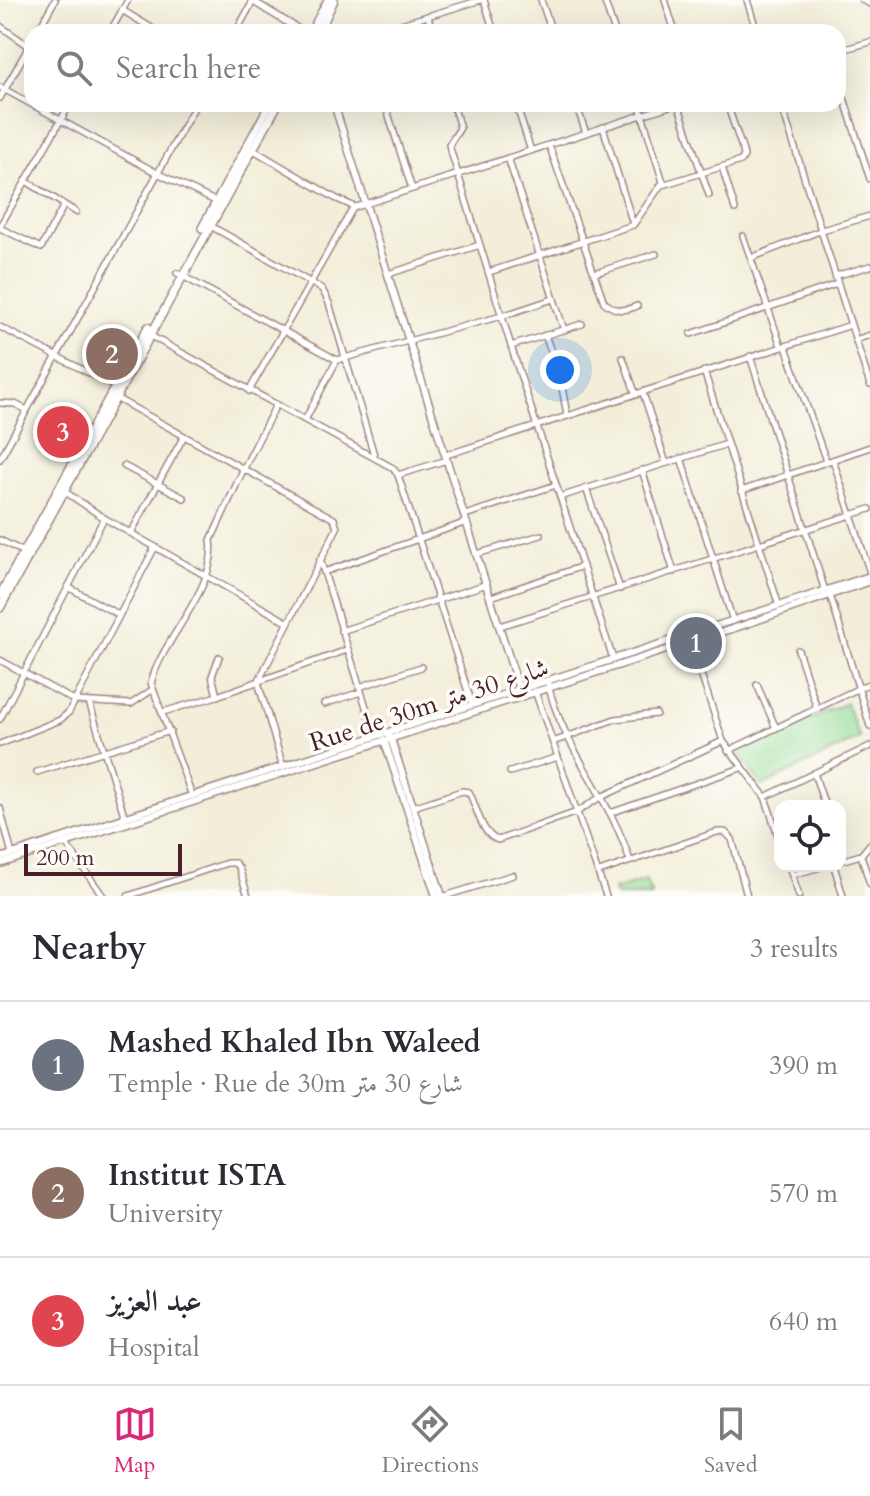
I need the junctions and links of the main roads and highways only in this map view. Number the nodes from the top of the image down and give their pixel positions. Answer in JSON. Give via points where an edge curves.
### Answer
{"nodes":[{"id":1,"x":328,"y":0,"type":"edge"},
{"id":2,"x":334,"y":0,"type":"edge"},
{"id":3,"x":315,"y":24,"type":"edge"},
{"id":4,"x":323,"y":24,"type":"edge"},
{"id":5,"x":266,"y":112,"type":"edge"},
{"id":6,"x":273,"y":112,"type":"edge"},
{"id":7,"x":250,"y":148,"type":"junction"},
{"id":8,"x":219,"y":203,"type":"junction"},
{"id":9,"x":179,"y":274,"type":"junction"},
{"id":10,"x":27,"y":553,"type":"junction"},
{"id":11,"x":0,"y":595,"type":"edge"},
{"id":12,"x":0,"y":608,"type":"edge"}],
"edges":[{"from":1,"to":3,"type":"main road"},
{"from":2,"to":4,"type":"main road"},
{"from":5,"to":7,"type":"main road"},
{"from":6,"to":7,"type":"main road"},
{"from":7,"to":8,"type":"main road"},
{"from":8,"to":9,"type":"main road"},
{"from":8,"to":9,"type":"main road"},
{"from":9,"to":10,"type":"main road"},
{"from":10,"to":11,"type":"main road"},
{"from":10,"to":12,"type":"main road"}]}
